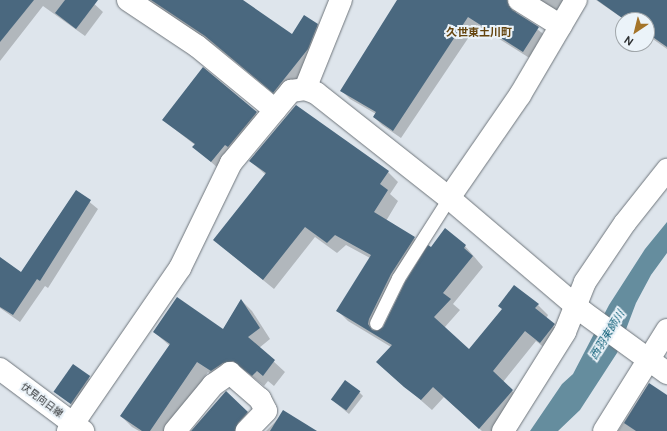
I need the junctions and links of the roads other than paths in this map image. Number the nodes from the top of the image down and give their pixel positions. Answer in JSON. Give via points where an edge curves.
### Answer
{"nodes":[{"id":1,"x":128,"y":0,"type":"edge"},
{"id":2,"x":341,"y":0,"type":"edge"},
{"id":3,"x":519,"y":0,"type":"edge"},
{"id":4,"x":576,"y":0,"type":"edge"},
{"id":5,"x":561,"y":26,"type":"junction"},
{"id":6,"x":305,"y":88,"type":"junction"},
{"id":7,"x":275,"y":110,"type":"junction"},
{"id":8,"x":667,"y":170,"type":"edge"},
{"id":9,"x":448,"y":198,"type":"junction"},
{"id":10,"x":579,"y":309,"type":"junction"},
{"id":11,"x":376,"y":323,"type":"dead end"},
{"id":12,"x":667,"y":330,"type":"edge"},
{"id":13,"x":646,"y":359,"type":"junction"},
{"id":14,"x":0,"y":369,"type":"edge"},
{"id":15,"x":667,"y":373,"type":"edge"},
{"id":16,"x":75,"y":428,"type":"edge"},
{"id":17,"x":175,"y":431,"type":"edge"},
{"id":18,"x":247,"y":431,"type":"edge"},
{"id":19,"x":504,"y":431,"type":"edge"},
{"id":20,"x":604,"y":431,"type":"edge"}],
"edges":[{"from":1,"to":7,"type":"street","via":[[197,46]]},
{"from":2,"to":6,"type":"street"},
{"from":3,"to":5,"type":"street"},
{"from":4,"to":5,"type":"street"},
{"from":5,"to":9,"type":"street","via":[[520,95]]},
{"from":6,"to":7,"type":"street","via":[[291,91]]},
{"from":6,"to":9,"type":"street","via":[[316,92]]},
{"from":7,"to":16,"type":"street","via":[[231,163],[180,268]]},
{"from":8,"to":10,"type":"street","via":[[621,230],[586,282]]},
{"from":9,"to":10,"type":"street"},
{"from":9,"to":11,"type":"lane","via":[[398,278]]},
{"from":10,"to":13,"type":"street"},
{"from":10,"to":19,"type":"street"},
{"from":12,"to":13,"type":"street"},
{"from":13,"to":15,"type":"street"},
{"from":13,"to":20,"type":"street"},
{"from":14,"to":16,"type":"street","name":"伏見向日線"},
{"from":17,"to":18,"type":"street","via":[[213,386],[230,373],[260,399],[266,411]]}]}
